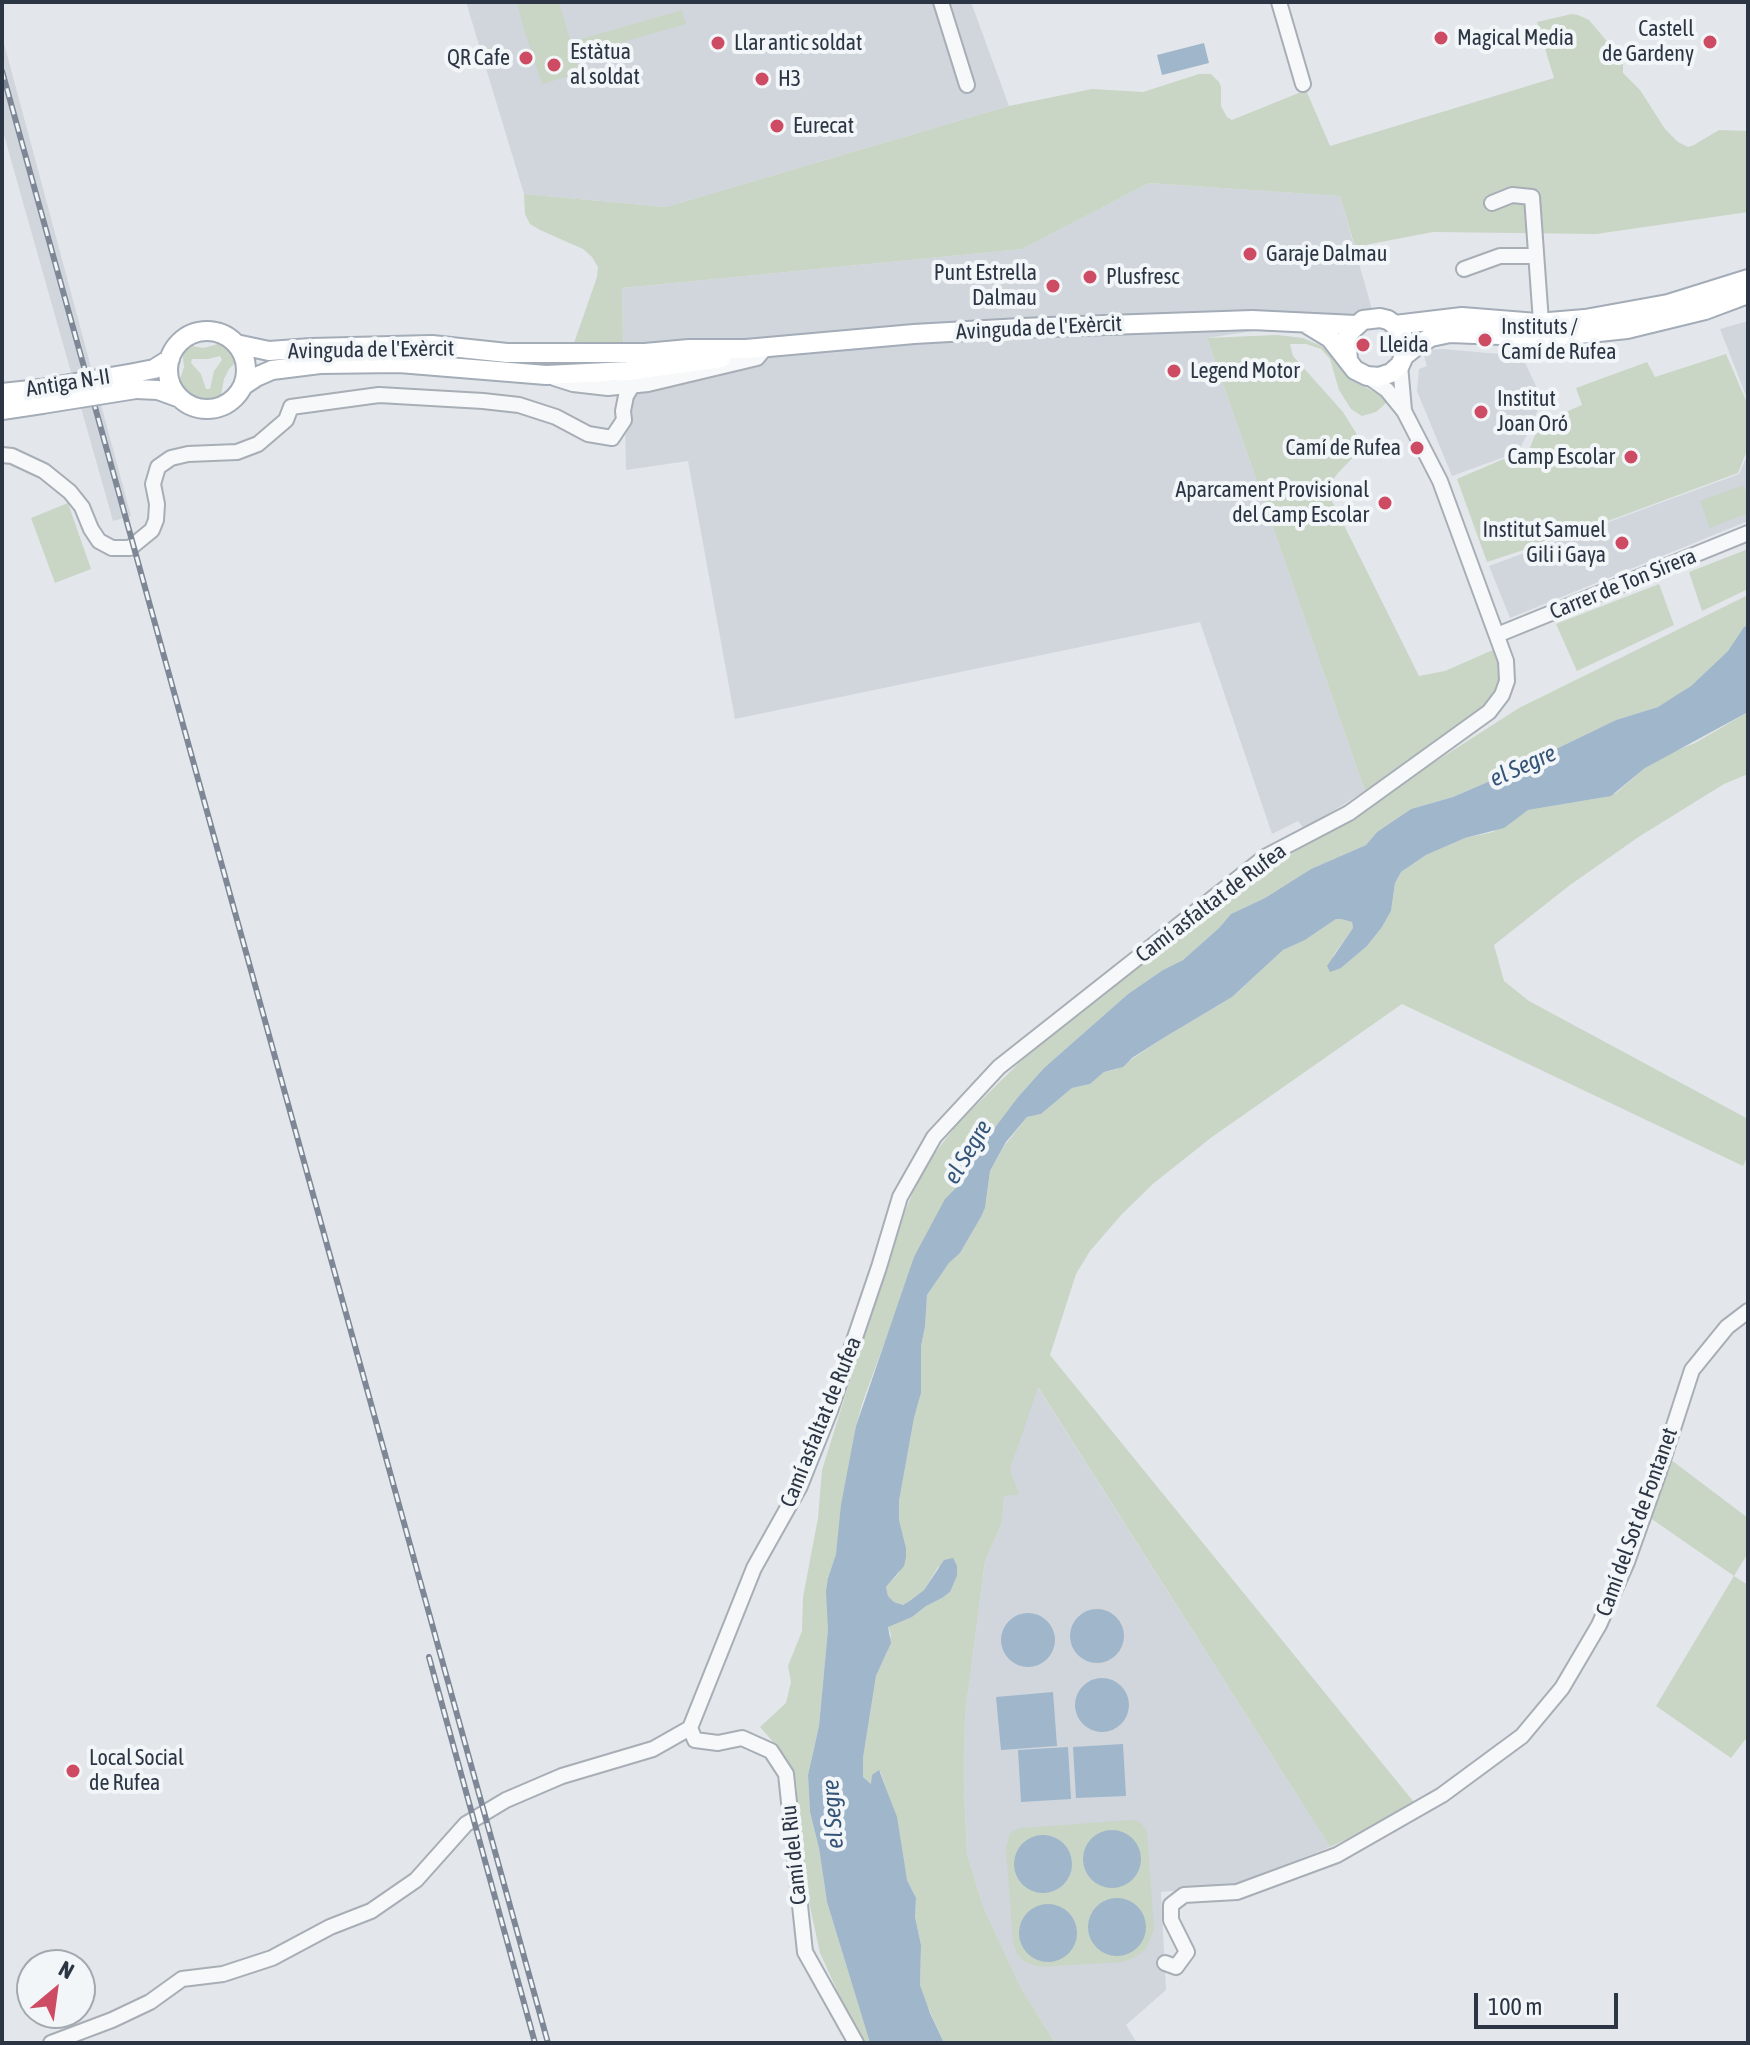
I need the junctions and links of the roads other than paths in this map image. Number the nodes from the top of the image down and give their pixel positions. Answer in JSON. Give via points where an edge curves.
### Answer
{"nodes":[{"id":1,"x":941,"y":2,"type":"edge"},
{"id":2,"x":1279,"y":2,"type":"edge"},
{"id":3,"x":1303,"y":84,"type":"dead end"},
{"id":4,"x":967,"y":85,"type":"dead end"},
{"id":5,"x":1492,"y":203,"type":"dead end"},
{"id":6,"x":1536,"y":256,"type":"junction"},
{"id":7,"x":1464,"y":269,"type":"dead end"},
{"id":8,"x":1748,"y":279,"type":"edge"},
{"id":9,"x":1748,"y":294,"type":"edge"},
{"id":10,"x":1541,"y":322,"type":"junction"},
{"id":11,"x":1307,"y":324,"type":"junction"},
{"id":12,"x":1356,"y":325,"type":"junction"},
{"id":13,"x":1395,"y":325,"type":"junction"},
{"id":14,"x":236,"y":344,"type":"junction"},
{"id":15,"x":767,"y":346,"type":"junction"},
{"id":16,"x":746,"y":349,"type":"junction"},
{"id":17,"x":170,"y":359,"type":"junction"},
{"id":18,"x":1348,"y":359,"type":"junction"},
{"id":19,"x":1402,"y":360,"type":"junction"},
{"id":20,"x":546,"y":375,"type":"junction"},
{"id":21,"x":1367,"y":376,"type":"junction"},
{"id":22,"x":135,"y":381,"type":"junction"},
{"id":23,"x":244,"y":385,"type":"junction"},
{"id":24,"x":632,"y":386,"type":"junction"},
{"id":25,"x":608,"y":388,"type":"junction"},
{"id":26,"x":2,"y":393,"type":"edge"},
{"id":27,"x":41,"y":396,"type":"junction"},
{"id":28,"x":180,"y":398,"type":"junction"},
{"id":29,"x":2,"y":410,"type":"edge"},
{"id":30,"x":623,"y":411,"type":"junction"},
{"id":31,"x":1404,"y":411,"type":"junction"},
{"id":32,"x":2,"y":455,"type":"edge"},
{"id":33,"x":1748,"y":533,"type":"edge"},
{"id":34,"x":1497,"y":635,"type":"junction"},
{"id":35,"x":1748,"y":1311,"type":"edge"},
{"id":36,"x":690,"y":1728,"type":"junction"},
{"id":37,"x":1165,"y":1963,"type":"dead end"},
{"id":38,"x":51,"y":2043,"type":"edge"},
{"id":39,"x":856,"y":2043,"type":"edge"}],
"edges":[{"from":1,"to":4,"type":"street"},
{"from":2,"to":3,"type":"street"},
{"from":5,"to":6,"type":"street","via":[[1512,195],[1532,197]]},
{"from":6,"to":7,"type":"street","via":[[1500,256]]},
{"from":6,"to":10,"type":"street"},
{"from":8,"to":10,"type":"main road","via":[[1668,304]]},
{"from":9,"to":19,"type":"main road","via":[[1627,329],[1551,337],[1450,333],[1431,337]]},
{"from":10,"to":13,"type":"main road","via":[[1462,317]]},
{"from":11,"to":12,"type":"main road","name":"Avinguda de l'Exèrcit"},
{"from":11,"to":15,"type":"main road","name":"Avinguda de l'Exèrcit","via":[[1252,320],[1021,328]]},
{"from":11,"to":18,"type":"main road","via":[[1330,338]]},
{"from":12,"to":13,"type":"main road","via":[[1380,318]]},
{"from":12,"to":18,"type":"main road","via":[[1346,340]]},
{"from":13,"to":19,"type":"main road","via":[[1405,345]]},
{"from":14,"to":16,"type":"main road","name":"Avinguda de l'Exèrcit","via":[[269,351],[432,345],[547,354]]},
{"from":14,"to":17,"type":"main road","via":[[222,334],[198,332],[178,344]]},
{"from":14,"to":23,"type":"main road","via":[[246,363]]},
{"from":15,"to":16,"type":"main road","name":"Avinguda de l'Exèrcit"},
{"from":15,"to":24,"type":"street","via":[[757,358]]},
{"from":16,"to":20,"type":"main road","name":"Avinguda de l'Exèrcit","via":[[719,359],[628,371]]},
{"from":17,"to":22,"type":"main road"},
{"from":17,"to":28,"type":"main road","via":[[169,377]]},
{"from":18,"to":21,"type":"main road"},
{"from":19,"to":21,"type":"main road","via":[[1391,373]]},
{"from":19,"to":31,"type":"street"},
{"from":20,"to":23,"type":"main road","name":"Avinguda de l'Exèrcit","via":[[331,363],[264,372]]},
{"from":20,"to":25,"type":"street"},
{"from":21,"to":31,"type":"street"},
{"from":22,"to":27,"type":"main road","bridge":true},
{"from":22,"to":28,"type":"main road"},
{"from":23,"to":28,"type":"main road","via":[[229,403],[213,409],[195,408]]},
{"from":24,"to":25,"type":"street"},
{"from":24,"to":30,"type":"street"},
{"from":25,"to":30,"type":"street"},
{"from":26,"to":27,"type":"main road","name":"Antiga N-II"},
{"from":27,"to":29,"type":"main road"},
{"from":30,"to":32,"type":"street","via":[[624,420],[612,438],[601,438],[519,405],[483,401],[379,395],[291,407],[286,420],[258,444],[237,452],[188,454],[158,467],[153,484],[156,520],[130,548],[99,541],[70,492],[44,471]]},
{"from":31,"to":34,"type":"street","via":[[1440,481]]},
{"from":33,"to":34,"type":"street","name":"Carrer de Ton Sirera"},
{"from":34,"to":36,"type":"street","name":"Camí asfaltat de Rufea","via":[[1507,681],[1489,712],[1349,813],[1265,857],[999,1067],[934,1137],[900,1197],[800,1486],[754,1568]]},
{"from":35,"to":37,"type":"street","name":"Camí del Sot de Fontanet","via":[[1727,1327],[1692,1370],[1627,1562],[1599,1625],[1562,1688],[1522,1736],[1442,1795],[1337,1855],[1237,1892],[1184,1895],[1171,1905],[1171,1920],[1187,1952],[1176,1967]]},
{"from":36,"to":38,"type":"street","via":[[653,1749],[562,1776],[506,1800],[466,1824],[416,1880],[371,1911],[272,1958],[223,1974],[182,1979],[150,2002]]},
{"from":36,"to":39,"type":"street","name":"Camí del Riu","via":[[695,1740],[742,1738],[771,1751],[786,1774],[805,1952]]}]}
